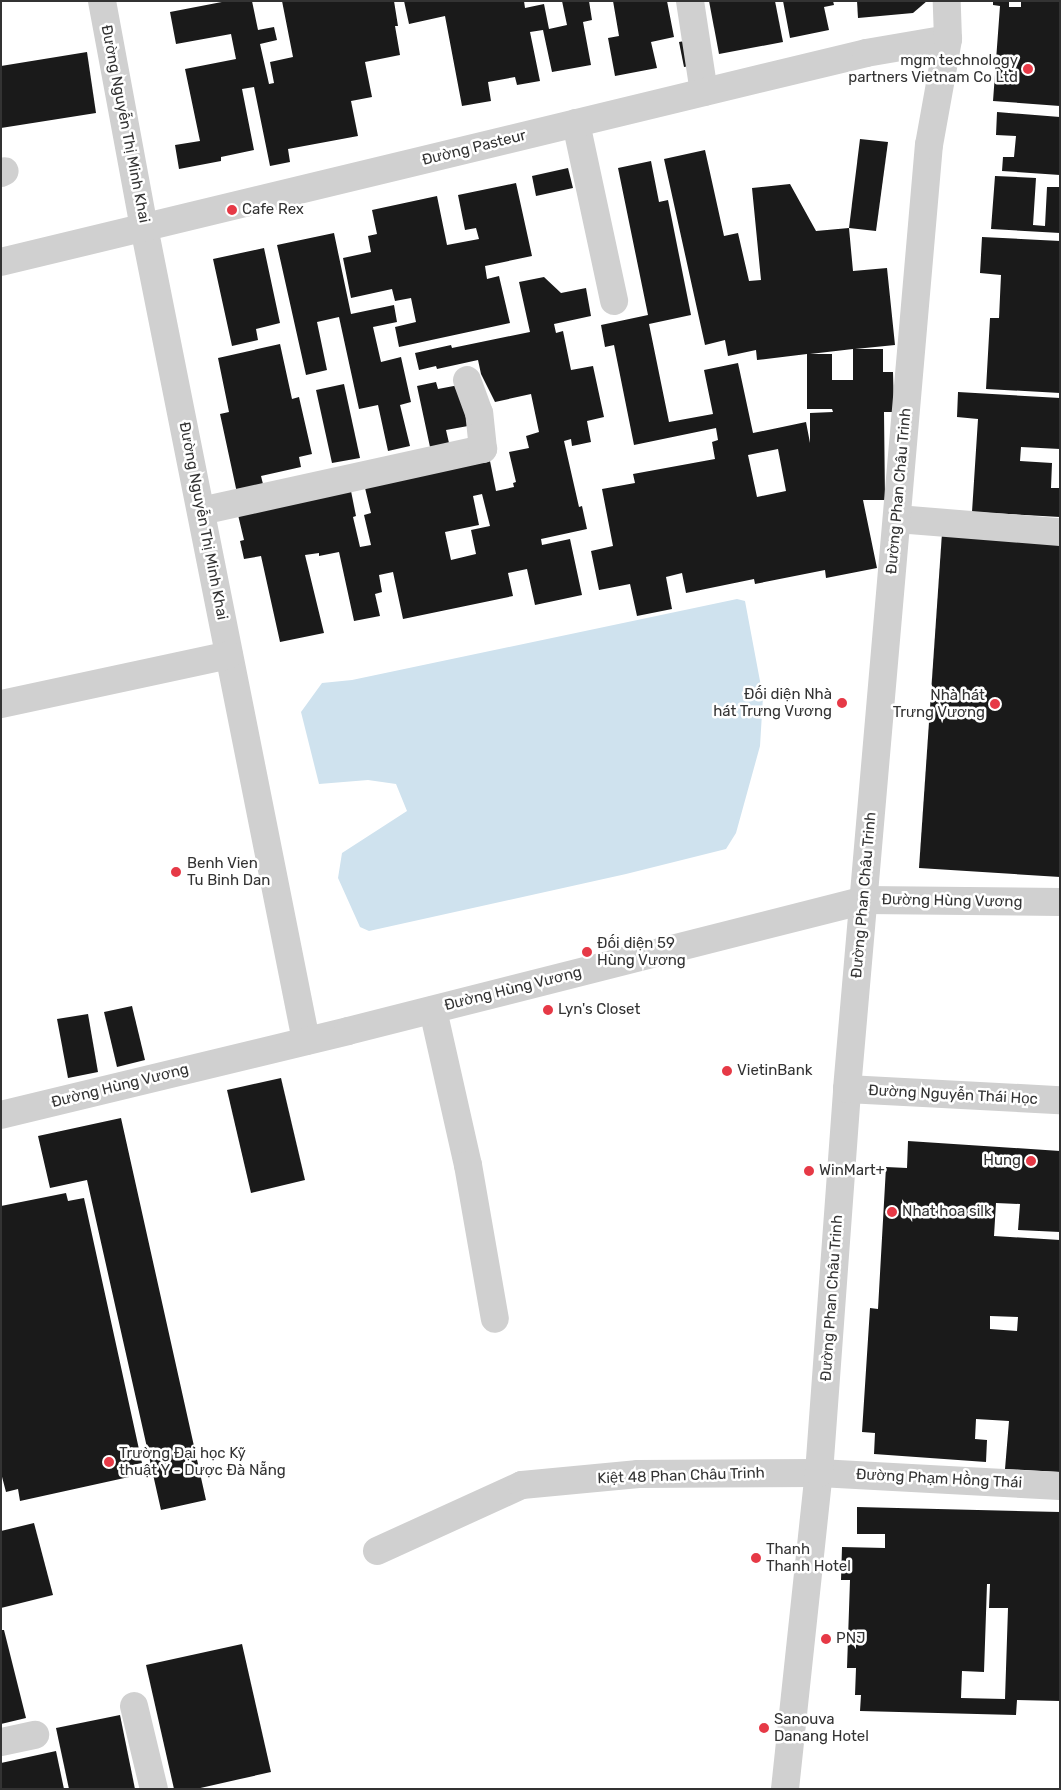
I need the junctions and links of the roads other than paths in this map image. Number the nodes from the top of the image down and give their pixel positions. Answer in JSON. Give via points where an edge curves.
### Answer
{"nodes":[{"id":1,"x":102,"y":1,"type":"edge"},
{"id":2,"x":690,"y":1,"type":"edge"},
{"id":3,"x":947,"y":1,"type":"edge"},
{"id":4,"x":948,"y":39,"type":"junction"},
{"id":5,"x":704,"y":92,"type":"junction"},
{"id":6,"x":576,"y":123,"type":"junction"},
{"id":7,"x":144,"y":227,"type":"junction"},
{"id":8,"x":1,"y":262,"type":"edge"},
{"id":9,"x":614,"y":301,"type":"dead end"},
{"id":10,"x":467,"y":380,"type":"dead end"},
{"id":11,"x":200,"y":511,"type":"junction"},
{"id":12,"x":897,"y":519,"type":"junction"},
{"id":13,"x":1060,"y":532,"type":"edge"},
{"id":14,"x":229,"y":655,"type":"junction"},
{"id":15,"x":1,"y":704,"type":"edge"},
{"id":16,"x":865,"y":900,"type":"junction"},
{"id":17,"x":1060,"y":902,"type":"edge"},
{"id":18,"x":433,"y":1010,"type":"junction"},
{"id":19,"x":306,"y":1041,"type":"junction"},
{"id":20,"x":847,"y":1089,"type":"junction"},
{"id":21,"x":1060,"y":1100,"type":"edge"},
{"id":22,"x":1,"y":1115,"type":"edge"},
{"id":23,"x":495,"y":1319,"type":"dead end"},
{"id":24,"x":819,"y":1473,"type":"junction"},
{"id":25,"x":1060,"y":1486,"type":"edge"},
{"id":26,"x":377,"y":1551,"type":"dead end"},
{"id":27,"x":134,"y":1706,"type":"dead end"},
{"id":28,"x":35,"y":1735,"type":"dead end"},
{"id":29,"x":1,"y":1742,"type":"edge"},
{"id":30,"x":154,"y":1789,"type":"edge"},
{"id":31,"x":785,"y":1789,"type":"edge"}],
"edges":[{"from":1,"to":7,"type":"street","name":"Đường Nguyễn Thị Minh Khai"},
{"from":2,"to":5,"type":"street"},
{"from":3,"to":4,"type":"street","name":"Đường Phan Châu Trinh"},
{"from":4,"to":5,"type":"street","name":"Đường Pasteur","via":[[866,53]]},
{"from":4,"to":12,"type":"street","name":"Đường Phan Châu Trinh","via":[[929,145]]},
{"from":5,"to":6,"type":"street","name":"Đường Pasteur"},
{"from":6,"to":7,"type":"street","name":"Đường Pasteur"},
{"from":6,"to":9,"type":"street"},
{"from":7,"to":8,"type":"street","name":"Đường Pasteur"},
{"from":7,"to":11,"type":"street","name":"Đường Nguyễn Thị Minh Khai"},
{"from":10,"to":11,"type":"street","via":[[479,413],[483,449]]},
{"from":11,"to":14,"type":"street","name":"Đường Nguyễn Thị Minh Khai"},
{"from":12,"to":13,"type":"street"},
{"from":12,"to":16,"type":"street","name":"Đường Phan Châu Trinh"},
{"from":14,"to":15,"type":"street"},
{"from":14,"to":19,"type":"street","name":"Đường Nguyễn Thị Minh Khai"},
{"from":16,"to":17,"type":"street","name":"Đường Hùng Vương"},
{"from":16,"to":18,"type":"street","name":"Đường Hùng Vương"},
{"from":16,"to":20,"type":"street","name":"Đường Phan Châu Trinh"},
{"from":18,"to":19,"type":"street","name":"Đường Hùng Vương"},
{"from":18,"to":23,"type":"street","via":[[468,1165]]},
{"from":19,"to":22,"type":"street","name":"Đường Hùng Vương"},
{"from":20,"to":21,"type":"street","name":"Đường Nguyễn Thái Học"},
{"from":20,"to":24,"type":"street","name":"Đường Phan Châu Trinh"},
{"from":24,"to":25,"type":"street","name":"Đường Phạm Hồng Thái"},
{"from":24,"to":26,"type":"street","name":"Kiệt 48 Phan Châu Trinh","via":[[638,1474],[522,1485]]},
{"from":24,"to":31,"type":"street","name":"Đường Phan Châu Trinh"},
{"from":27,"to":30,"type":"street"},
{"from":28,"to":29,"type":"street"}]}
